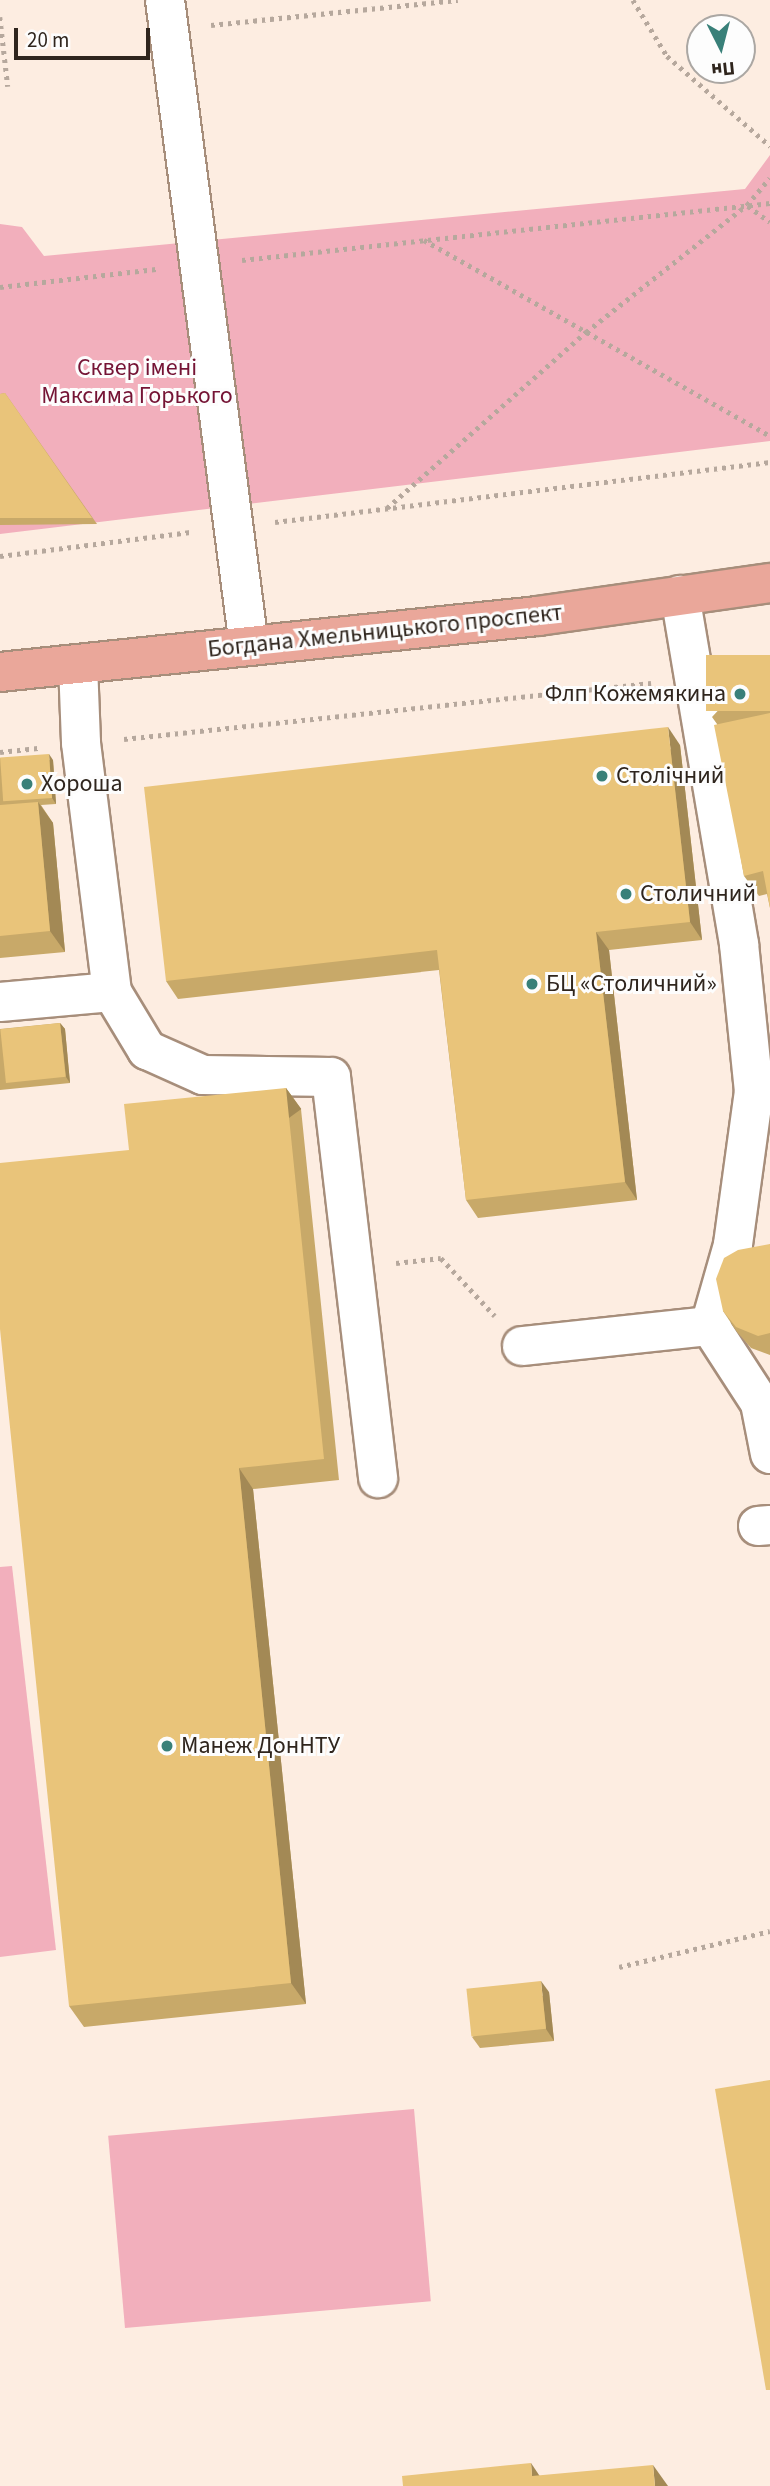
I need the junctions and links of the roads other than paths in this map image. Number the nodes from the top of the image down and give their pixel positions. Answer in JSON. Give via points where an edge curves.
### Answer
{"nodes":[{"id":1,"x":165,"y":0,"type":"edge"},
{"id":2,"x":770,"y":583,"type":"edge"},
{"id":3,"x":680,"y":595,"type":"junction"},
{"id":4,"x":249,"y":646,"type":"junction"},
{"id":5,"x":78,"y":664,"type":"junction"},
{"id":6,"x":0,"y":672,"type":"edge"},
{"id":7,"x":112,"y":992,"type":"junction"},
{"id":8,"x":0,"y":1002,"type":"edge"},
{"id":9,"x":710,"y":1326,"type":"junction"},
{"id":10,"x":522,"y":1346,"type":"road end"},
{"id":11,"x":770,"y":1454,"type":"edge"},
{"id":12,"x":378,"y":1478,"type":"dead end"}],
"edges":[{"from":1,"to":4,"type":"lane"},
{"from":2,"to":3,"type":"main road","name":"Богдана Хмельницького проспект"},
{"from":3,"to":4,"type":"main road","name":"Богдана Хмельницького проспект"},
{"from":3,"to":9,"type":"lane","via":[[738,944],[754,1091],[733,1245]]},
{"from":4,"to":5,"type":"main road","name":"Богдана Хмельницького проспект"},
{"from":5,"to":6,"type":"main road","name":"Богдана Хмельницького проспект"},
{"from":5,"to":7,"type":"lane","via":[[81,743]]},
{"from":7,"to":8,"type":"lane"},
{"from":7,"to":12,"type":"lane","via":[[147,1050],[203,1074],[331,1077]]},
{"from":9,"to":10,"type":"lane"},
{"from":9,"to":11,"type":"lane","via":[[760,1403]]}]}
